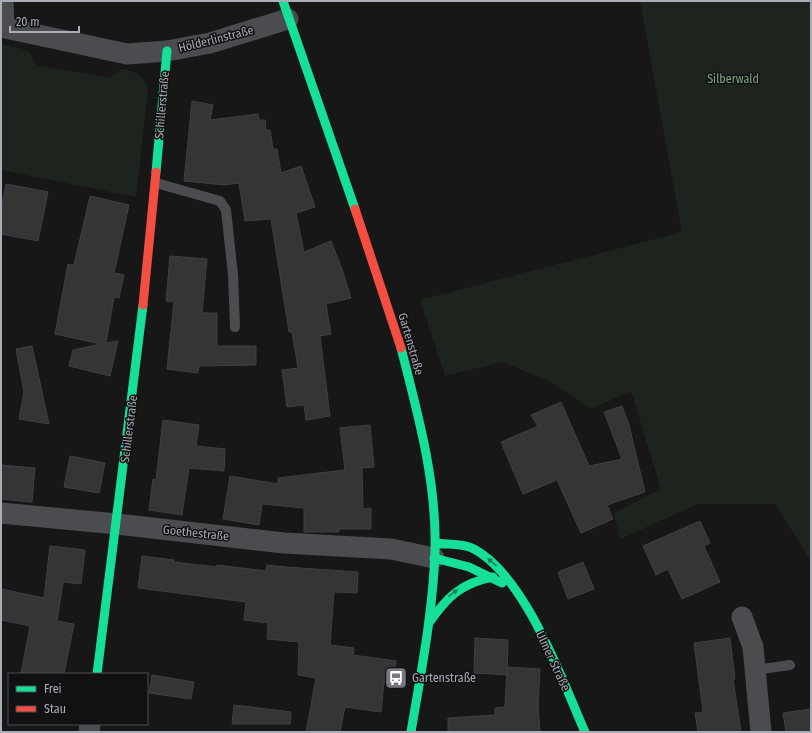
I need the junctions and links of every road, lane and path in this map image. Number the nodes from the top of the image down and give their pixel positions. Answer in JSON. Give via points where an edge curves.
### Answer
{"nodes":[{"id":1,"x":3,"y":1,"type":"edge"},
{"id":2,"x":286,"y":10,"type":"edge"},
{"id":3,"x":2,"y":27,"type":"edge"},
{"id":4,"x":167,"y":51,"type":"junction"},
{"id":5,"x":156,"y":183,"type":"junction"},
{"id":6,"x":235,"y":327,"type":"dead end"},
{"id":7,"x":1,"y":513,"type":"edge"},
{"id":8,"x":117,"y":524,"type":"junction"},
{"id":9,"x":435,"y":551,"type":"junction"},
{"id":10,"x":493,"y":577,"type":"junction"},
{"id":11,"x":517,"y":592,"type":"junction"},
{"id":12,"x":742,"y":616,"type":"dead end"},
{"id":13,"x":429,"y":622,"type":"junction"},
{"id":14,"x":790,"y":665,"type":"dead end"},
{"id":15,"x":755,"y":670,"type":"junction"},
{"id":16,"x":97,"y":673,"type":"edge"},
{"id":17,"x":411,"y":732,"type":"edge"},
{"id":18,"x":585,"y":732,"type":"edge"},
{"id":19,"x":761,"y":732,"type":"edge"}],
"edges":[{"from":1,"to":3,"type":"street"},
{"from":2,"to":4,"type":"street","name":"Hölderlinstraße","via":[[210,43]]},
{"from":2,"to":9,"type":"main road","name":"Gartenstraße","via":[[401,349],[425,444],[433,507]]},
{"from":3,"to":4,"type":"street","name":"Hölderlinstraße","via":[[127,54]]},
{"from":4,"to":5,"type":"main road","name":"Schillerstraße"},
{"from":5,"to":6,"type":"lane","via":[[220,201],[226,210]]},
{"from":5,"to":8,"type":"main road","name":"Schillerstraße"},
{"from":7,"to":8,"type":"street","name":"Goethestraße"},
{"from":8,"to":9,"type":"street","name":"Goethestraße","via":[[284,543]]},
{"from":8,"to":16,"type":"main road","name":"Schillerstraße"},
{"from":9,"to":10,"type":"main road","name":"Ulmer Straße"},
{"from":11,"to":9,"type":"main road","name":"Ulmer Straße","one_way":true,"via":[[497,565],[472,548]]},
{"from":9,"to":13,"type":"main road","name":"Gartenstraße"},
{"from":10,"to":11,"type":"main road","name":"Ulmer Straße"},
{"from":13,"to":10,"type":"main road","one_way":true,"via":[[449,596],[463,585]]},
{"from":11,"to":18,"type":"main road","name":"Ulmer Straße","via":[[532,616]]},
{"from":12,"to":15,"type":"street","via":[[753,647]]},
{"from":13,"to":17,"type":"main road","name":"Gartenstraße"},
{"from":14,"to":15,"type":"lane"},
{"from":15,"to":19,"type":"street"}]}
